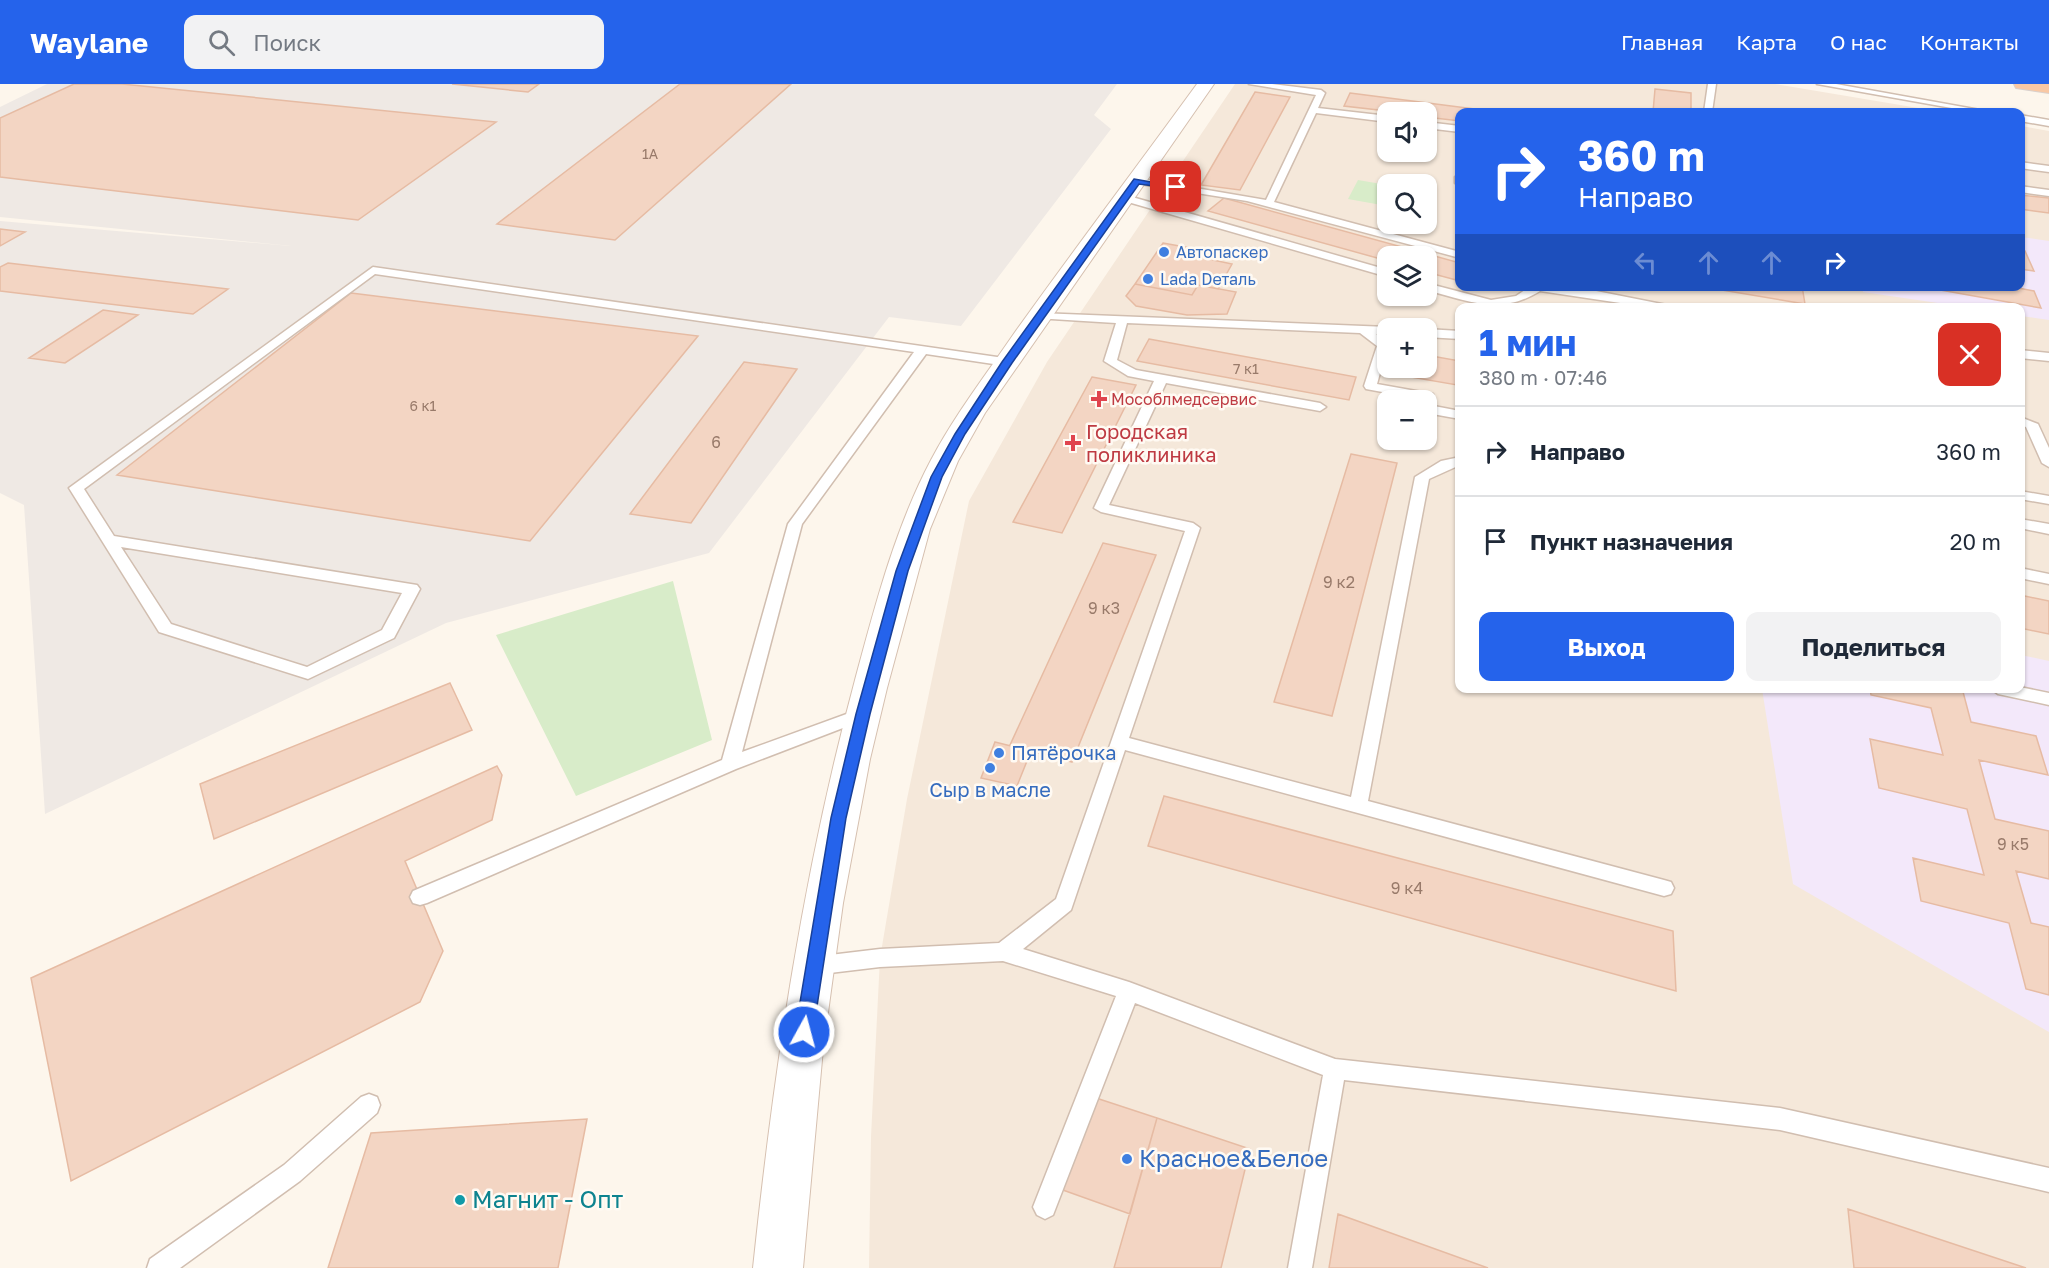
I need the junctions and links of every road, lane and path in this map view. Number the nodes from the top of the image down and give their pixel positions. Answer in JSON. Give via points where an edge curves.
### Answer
{"nodes":[{"id":1,"x":1206,"y":84,"type":"edge"},
{"id":2,"x":1252,"y":84,"type":"edge"},
{"id":3,"x":1712,"y":84,"type":"edge"},
{"id":4,"x":1821,"y":84,"type":"edge"},
{"id":5,"x":2022,"y":84,"type":"edge"},
{"id":6,"x":1323,"y":88,"type":"edge"},
{"id":7,"x":2049,"y":88,"type":"edge"},
{"id":8,"x":1709,"y":108,"type":"edge"},
{"id":9,"x":1963,"y":108,"type":"edge"},
{"id":10,"x":1313,"y":110,"type":"junction"},
{"id":11,"x":1377,"y":118,"type":"edge"},
{"id":12,"x":2025,"y":119,"type":"edge"},
{"id":13,"x":2049,"y":123,"type":"edge"},
{"id":14,"x":1437,"y":126,"type":"edge"},
{"id":15,"x":1455,"y":128,"type":"edge"},
{"id":16,"x":2025,"y":166,"type":"edge"},
{"id":17,"x":2049,"y":169,"type":"edge"},
{"id":18,"x":1131,"y":190,"type":"junction"},
{"id":19,"x":2025,"y":190,"type":"edge"},
{"id":20,"x":2049,"y":193,"type":"edge"},
{"id":21,"x":1269,"y":203,"type":"junction"},
{"id":22,"x":1455,"y":254,"type":"edge"},
{"id":23,"x":1377,"y":270,"type":"edge"},
{"id":24,"x":1437,"y":289,"type":"edge"},
{"id":25,"x":1532,"y":291,"type":"edge"},
{"id":26,"x":1578,"y":291,"type":"edge"},
{"id":27,"x":1491,"y":303,"type":"edge"},
{"id":28,"x":1491,"y":303,"type":"edge"},
{"id":29,"x":1648,"y":303,"type":"edge"},
{"id":30,"x":1039,"y":316,"type":"junction"},
{"id":31,"x":1122,"y":321,"type":"junction"},
{"id":32,"x":1363,"y":330,"type":"junction"},
{"id":33,"x":1377,"y":331,"type":"edge"},
{"id":34,"x":1437,"y":334,"type":"edge"},
{"id":35,"x":1455,"y":335,"type":"edge"},
{"id":36,"x":923,"y":349,"type":"junction"},
{"id":37,"x":2025,"y":355,"type":"edge"},
{"id":38,"x":2049,"y":357,"type":"edge"},
{"id":39,"x":1007,"y":362,"type":"junction"},
{"id":40,"x":1162,"y":378,"type":"junction"},
{"id":41,"x":1320,"y":407,"type":"dead end"},
{"id":42,"x":1455,"y":414,"type":"edge"},
{"id":43,"x":2025,"y":422,"type":"edge"},
{"id":44,"x":1455,"y":463,"type":"edge"},
{"id":45,"x":2049,"y":463,"type":"edge"},
{"id":46,"x":2025,"y":496,"type":"edge"},
{"id":47,"x":2049,"y":500,"type":"edge"},
{"id":48,"x":2025,"y":524,"type":"edge"},
{"id":49,"x":2049,"y":529,"type":"edge"},
{"id":50,"x":109,"y":540,"type":"junction"},
{"id":51,"x":2025,"y":574,"type":"edge"},
{"id":52,"x":2049,"y":579,"type":"edge"},
{"id":53,"x":2021,"y":693,"type":"edge"},
{"id":54,"x":2049,"y":699,"type":"edge"},
{"id":55,"x":863,"y":714,"type":"junction"},
{"id":56,"x":1119,"y":742,"type":"junction"},
{"id":57,"x":730,"y":764,"type":"junction"},
{"id":58,"x":1358,"y":806,"type":"junction"},
{"id":59,"x":1664,"y":888,"type":"dead end"},
{"id":60,"x":420,"y":897,"type":"dead end"},
{"id":61,"x":1003,"y":952,"type":"junction"},
{"id":62,"x":813,"y":966,"type":"junction"},
{"id":63,"x":1130,"y":991,"type":"junction"},
{"id":64,"x":1335,"y":1069,"type":"junction"},
{"id":65,"x":369,"y":1105,"type":"dead end"},
{"id":66,"x":2049,"y":1180,"type":"edge"},
{"id":67,"x":1044,"y":1207,"type":"dead end"},
{"id":68,"x":159,"y":1268,"type":"edge"},
{"id":69,"x":778,"y":1268,"type":"edge"},
{"id":70,"x":1300,"y":1268,"type":"edge"}],
"edges":[{"from":1,"to":18,"type":"main road"},
{"from":2,"to":6,"type":"lane"},
{"from":3,"to":8,"type":"lane"},
{"from":4,"to":9,"type":"lane"},
{"from":5,"to":7,"type":"highway"},
{"from":6,"to":10,"type":"lane"},
{"from":10,"to":11,"type":"lane"},
{"from":10,"to":21,"type":"lane"},
{"from":12,"to":13,"type":"lane"},
{"from":14,"to":15,"type":"lane"},
{"from":16,"to":17,"type":"lane"},
{"from":18,"to":21,"type":"lane"},
{"from":18,"to":23,"type":"lane"},
{"from":18,"to":30,"type":"main road"},
{"from":19,"to":20,"type":"lane"},
{"from":21,"to":22,"type":"lane"},
{"from":24,"to":27,"type":"lane"},
{"from":25,"to":28,"type":"lane","via":[[1519,299]]},
{"from":26,"to":29,"type":"lane"},
{"from":30,"to":31,"type":"lane"},
{"from":30,"to":39,"type":"main road"},
{"from":31,"to":32,"type":"lane"},
{"from":31,"to":40,"type":"lane","via":[[1110,361],[1132,373]]},
{"from":32,"to":33,"type":"lane"},
{"from":32,"to":42,"type":"lane","via":[[1383,345],[1370,386],[1430,397],[1426,409]]},
{"from":34,"to":35,"type":"lane"},
{"from":36,"to":39,"type":"lane"},
{"from":36,"to":50,"type":"lane","via":[[373,270],[76,488]]},
{"from":36,"to":57,"type":"lane","via":[[795,524]]},
{"from":37,"to":38,"type":"lane"},
{"from":39,"to":55,"type":"main road","via":[[937,477],[902,571]]},
{"from":40,"to":41,"type":"lane"},
{"from":40,"to":56,"type":"lane","via":[[1101,508],[1193,528]]},
{"from":43,"to":45,"type":"lane","via":[[2031,424]]},
{"from":44,"to":58,"type":"lane","via":[[1422,477]]},
{"from":46,"to":47,"type":"lane"},
{"from":48,"to":49,"type":"lane"},
{"from":50,"to":50,"type":"lane","via":[[165,628],[308,673],[388,634],[412,589]]},
{"from":51,"to":52,"type":"lane"},
{"from":53,"to":54,"type":"lane"},
{"from":55,"to":57,"type":"lane"},
{"from":55,"to":62,"type":"main road","via":[[839,818]]},
{"from":56,"to":58,"type":"lane"},
{"from":56,"to":61,"type":"lane","via":[[1064,904]]},
{"from":57,"to":60,"type":"lane"},
{"from":58,"to":59,"type":"lane"},
{"from":61,"to":62,"type":"lane","via":[[880,958]]},
{"from":61,"to":63,"type":"lane"},
{"from":62,"to":69,"type":"main road"},
{"from":63,"to":64,"type":"lane"},
{"from":63,"to":67,"type":"lane"},
{"from":64,"to":66,"type":"lane","via":[[1780,1119]]},
{"from":64,"to":70,"type":"lane"},
{"from":65,"to":68,"type":"lane","via":[[292,1173]]}]}
